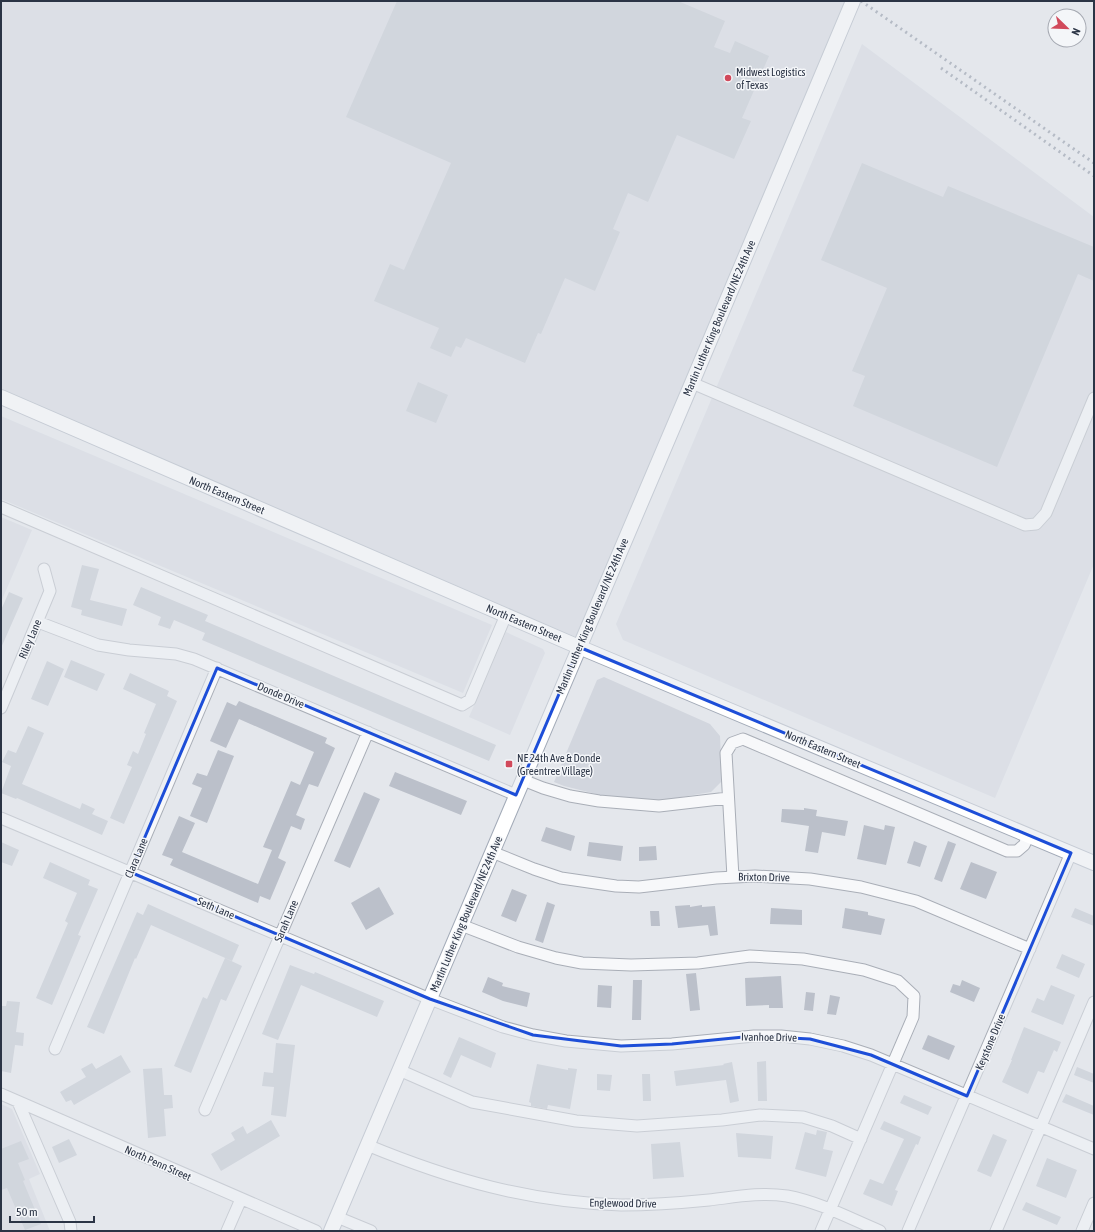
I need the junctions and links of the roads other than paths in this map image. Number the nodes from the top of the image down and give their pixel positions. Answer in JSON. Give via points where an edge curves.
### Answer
{"nodes":[{"id":1,"x":853,"y":1,"type":"edge"},
{"id":2,"x":692,"y":382,"type":"junction"},
{"id":3,"x":1,"y":397,"type":"edge"},
{"id":4,"x":1094,"y":398,"type":"edge"},
{"id":5,"x":1,"y":507,"type":"edge"},
{"id":6,"x":44,"y":569,"type":"dead end"},
{"id":7,"x":506,"y":615,"type":"junction"},
{"id":8,"x":38,"y":622,"type":"junction"},
{"id":9,"x":580,"y":647,"type":"junction"},
{"id":10,"x":217,"y":668,"type":"junction"},
{"id":11,"x":1,"y":708,"type":"edge"},
{"id":12,"x":368,"y":732,"type":"junction"},
{"id":13,"x":523,"y":780,"type":"junction"},
{"id":14,"x":516,"y":795,"type":"junction"},
{"id":15,"x":728,"y":798,"type":"junction"},
{"id":16,"x":1,"y":818,"type":"edge"},
{"id":17,"x":1028,"y":835,"type":"junction"},
{"id":18,"x":492,"y":852,"type":"junction"},
{"id":19,"x":1071,"y":853,"type":"junction"},
{"id":20,"x":1094,"y":863,"type":"edge"},
{"id":21,"x":130,"y":872,"type":"junction"},
{"id":22,"x":733,"y":877,"type":"junction"},
{"id":23,"x":461,"y":925,"type":"junction"},
{"id":24,"x":280,"y":935,"type":"junction"},
{"id":25,"x":1030,"y":949,"type":"junction"},
{"id":26,"x":430,"y":999,"type":"junction"},
{"id":27,"x":1094,"y":1002,"type":"edge"},
{"id":28,"x":55,"y":1049,"type":"dead end"},
{"id":29,"x":894,"y":1064,"type":"junction"},
{"id":30,"x":399,"y":1070,"type":"junction"},
{"id":31,"x":1,"y":1094,"type":"edge"},
{"id":32,"x":967,"y":1096,"type":"junction"},
{"id":33,"x":18,"y":1102,"type":"junction"},
{"id":34,"x":205,"y":1110,"type":"dead end"},
{"id":35,"x":1041,"y":1127,"type":"junction"},
{"id":36,"x":861,"y":1139,"type":"junction"},
{"id":37,"x":367,"y":1145,"type":"junction"},
{"id":38,"x":1094,"y":1149,"type":"edge"},
{"id":39,"x":241,"y":1199,"type":"junction"},
{"id":40,"x":1094,"y":1203,"type":"edge"},
{"id":41,"x":831,"y":1210,"type":"junction"},
{"id":42,"x":337,"y":1217,"type":"junction"},
{"id":43,"x":71,"y":1231,"type":"edge"},
{"id":44,"x":227,"y":1231,"type":"edge"},
{"id":45,"x":316,"y":1231,"type":"edge"},
{"id":46,"x":331,"y":1231,"type":"edge"},
{"id":47,"x":371,"y":1231,"type":"edge"},
{"id":48,"x":822,"y":1231,"type":"edge"},
{"id":49,"x":880,"y":1231,"type":"edge"},
{"id":50,"x":908,"y":1231,"type":"edge"},
{"id":51,"x":996,"y":1231,"type":"edge"},
{"id":52,"x":1082,"y":1231,"type":"edge"}],
"edges":[{"from":1,"to":2,"type":"main road","name":"Martin Luther King Boulevard/NE 24th Ave"},
{"from":2,"to":4,"type":"street","via":[[1025,525],[1036,524],[1046,513]]},
{"from":2,"to":9,"type":"main road","name":"Martin Luther King Boulevard/NE 24th Ave"},
{"from":3,"to":7,"type":"main road","name":"North Eastern Street"},
{"from":5,"to":7,"type":"street","via":[[462,705],[470,700]]},
{"from":6,"to":8,"type":"street","name":"Riley Lane","via":[[50,591]]},
{"from":7,"to":9,"type":"main road","name":"North Eastern Street"},
{"from":8,"to":10,"type":"street","name":"Donde Drive","via":[[98,645],[176,654]]},
{"from":8,"to":11,"type":"street","name":"Riley Lane"},
{"from":9,"to":13,"type":"main road","name":"Martin Luther King Boulevard/NE 24th Ave"},
{"from":9,"to":17,"type":"main road","name":"North Eastern Street"},
{"from":10,"to":12,"type":"street","name":"Donde Drive"},
{"from":10,"to":21,"type":"street","name":"Clara Lane"},
{"from":12,"to":14,"type":"street","name":"Donde Drive"},
{"from":12,"to":24,"type":"street","name":"Sarah Lane"},
{"from":13,"to":14,"type":"main road","name":"Martin Luther King Boulevard/NE 24th Ave"},
{"from":13,"to":15,"type":"street","via":[[563,794],[599,801],[659,806]]},
{"from":14,"to":18,"type":"main road","name":"Martin Luther King Boulevard/NE 24th Ave"},
{"from":15,"to":17,"type":"street","via":[[726,753],[732,742],[744,739],[1007,851],[1017,851],[1024,845]]},
{"from":15,"to":22,"type":"street"},
{"from":16,"to":21,"type":"street","name":"Seth Lane"},
{"from":17,"to":19,"type":"main road","name":"North Eastern Street"},
{"from":18,"to":22,"type":"street","name":"Brixton Drive","via":[[561,878],[616,886],[639,887]]},
{"from":18,"to":23,"type":"main road","name":"Martin Luther King Boulevard/NE 24th Ave"},
{"from":19,"to":20,"type":"main road","name":"North Eastern Street"},
{"from":19,"to":25,"type":"street","name":"Keystone Drive"},
{"from":21,"to":24,"type":"street","name":"Seth Lane"},
{"from":21,"to":28,"type":"street","name":"Clara Lane"},
{"from":22,"to":25,"type":"street","name":"Brixton Drive","via":[[810,879],[888,893],[942,911]]},
{"from":23,"to":26,"type":"main road","name":"Martin Luther King Boulevard/NE 24th Ave"},
{"from":23,"to":29,"type":"street","via":[[518,947],[582,963],[698,963],[750,956],[804,959],[864,970],[898,981],[914,996],[913,1017]]},
{"from":24,"to":26,"type":"street","name":"Seth Lane"},
{"from":24,"to":34,"type":"street","name":"Sarah Lane"},
{"from":25,"to":32,"type":"street","name":"Keystone Drive"},
{"from":26,"to":29,"type":"street","name":"Ivanhoe Drive","via":[[503,1027],[566,1041],[646,1046],[746,1036],[781,1036],[843,1046]]},
{"from":26,"to":30,"type":"main road","name":"Martin Luther King Boulevard/NE 24th Ave"},
{"from":27,"to":35,"type":"street"},
{"from":29,"to":32,"type":"street","name":"Ivanhoe Drive"},
{"from":29,"to":36,"type":"street"},
{"from":30,"to":36,"type":"street","via":[[472,1102],[576,1121],[637,1126],[760,1115],[803,1117]]},
{"from":30,"to":37,"type":"main road","name":"Martin Luther King Boulevard/NE 24th Ave"},
{"from":31,"to":33,"type":"street","name":"North Penn Street"},
{"from":32,"to":35,"type":"street","name":"Ivanhoe Drive"},
{"from":32,"to":50,"type":"street","name":"Keystone Drive"},
{"from":33,"to":39,"type":"street","name":"North Penn Street"},
{"from":33,"to":43,"type":"street","via":[[70,1222]]},
{"from":35,"to":38,"type":"street","name":"Ivanhoe Drive"},
{"from":35,"to":51,"type":"street"},
{"from":36,"to":41,"type":"street"},
{"from":37,"to":41,"type":"street","name":"Englewood Drive","via":[[407,1162],[485,1187],[558,1200],[654,1205],[766,1194],[803,1200]]},
{"from":37,"to":42,"type":"main road","name":"Martin Luther King Boulevard/NE 24th Ave"},
{"from":39,"to":44,"type":"street"},
{"from":39,"to":45,"type":"street","name":"North Penn Street"},
{"from":40,"to":52,"type":"street"},
{"from":41,"to":48,"type":"street"},
{"from":41,"to":49,"type":"street","name":"Englewood Drive"},
{"from":42,"to":46,"type":"main road","name":"Martin Luther King Boulevard/NE 24th Ave"},
{"from":42,"to":47,"type":"street"}]}
